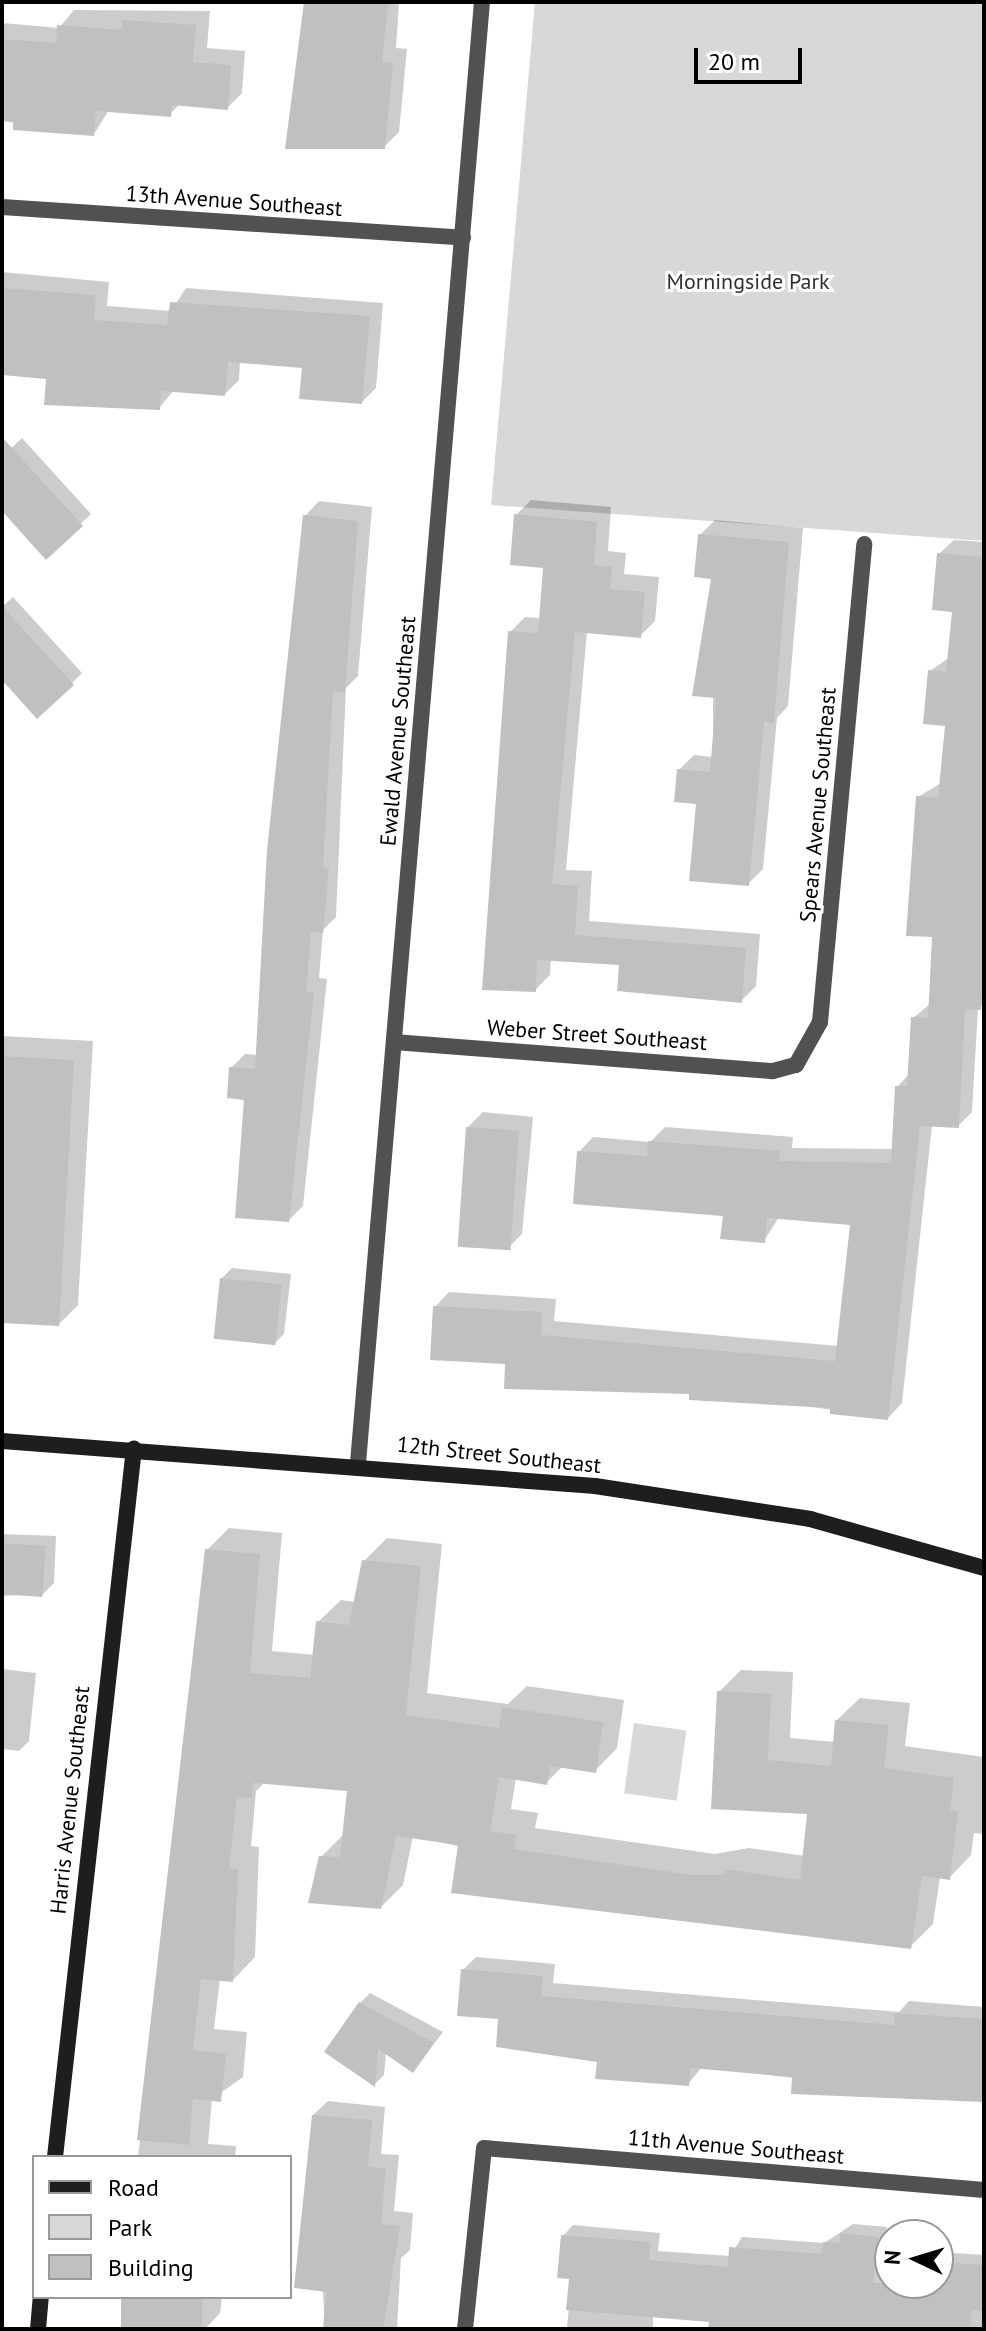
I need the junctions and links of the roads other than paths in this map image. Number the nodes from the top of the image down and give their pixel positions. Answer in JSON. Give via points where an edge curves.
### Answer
{"nodes":[{"id":1,"x":482,"y":2,"type":"edge"},
{"id":2,"x":2,"y":207,"type":"edge"},
{"id":3,"x":463,"y":238,"type":"junction"},
{"id":4,"x":864,"y":544,"type":"dead end"},
{"id":5,"x":394,"y":1042,"type":"junction"},
{"id":6,"x":796,"y":1065,"type":"joint"},
{"id":7,"x":2,"y":1441,"type":"edge"},
{"id":8,"x":134,"y":1448,"type":"junction"},
{"id":9,"x":358,"y":1463,"type":"junction"},
{"id":10,"x":984,"y":1568,"type":"edge"},
{"id":11,"x":55,"y":2155,"type":"edge"},
{"id":12,"x":984,"y":2190,"type":"edge"},
{"id":13,"x":41,"y":2299,"type":"edge"},
{"id":14,"x":38,"y":2329,"type":"edge"},
{"id":15,"x":465,"y":2329,"type":"edge"}],
"edges":[{"from":1,"to":3,"type":"street","name":"Ewald Avenue Southeast"},
{"from":2,"to":3,"type":"street","name":"13th Avenue Southeast"},
{"from":3,"to":5,"type":"street","name":"Ewald Avenue Southeast"},
{"from":4,"to":6,"type":"street","name":"Spears Avenue Southeast","via":[[820,1022]]},
{"from":5,"to":6,"type":"street","name":"Weber Street Southeast","via":[[773,1071]]},
{"from":5,"to":9,"type":"street","name":"Ewald Avenue Southeast"},
{"from":7,"to":8,"type":"main road","name":"12th Street Southeast"},
{"from":8,"to":9,"type":"main road","name":"12th Street Southeast"},
{"from":8,"to":11,"type":"main road","name":"Harris Avenue Southeast"},
{"from":9,"to":10,"type":"main road","name":"12th Street Southeast","via":[[735,1505],[873,1533]]},
{"from":12,"to":15,"type":"street","name":"11th Avenue Southeast","via":[[484,2148]]},
{"from":13,"to":14,"type":"main road"}]}
